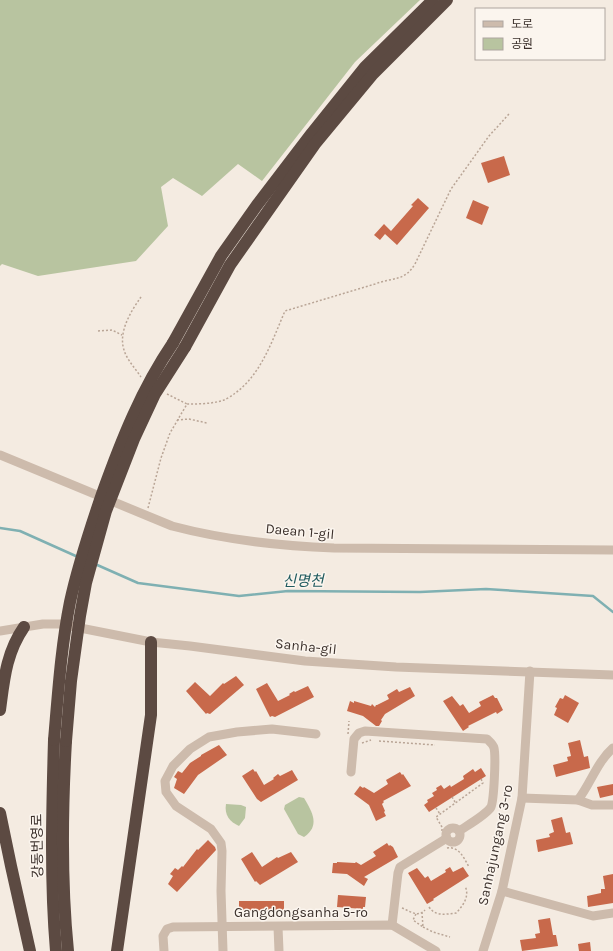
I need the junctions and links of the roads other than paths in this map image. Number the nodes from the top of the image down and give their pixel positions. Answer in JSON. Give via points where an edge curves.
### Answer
{"nodes":[{"id":1,"x":433,"y":0,"type":"edge"},
{"id":2,"x":447,"y":0,"type":"edge"},
{"id":3,"x":0,"y":455,"type":"edge"},
{"id":4,"x":613,"y":550,"type":"edge"},
{"id":5,"x":24,"y":626,"type":"junction"},
{"id":6,"x":0,"y":631,"type":"edge"},
{"id":7,"x":150,"y":642,"type":"junction"},
{"id":8,"x":530,"y":671,"type":"junction"},
{"id":9,"x":613,"y":675,"type":"edge"},
{"id":10,"x":0,"y":710,"type":"edge"},
{"id":11,"x":316,"y":734,"type":"dead end"},
{"id":12,"x":60,"y":741,"type":"junction"},
{"id":13,"x":613,"y":748,"type":"edge"},
{"id":14,"x":351,"y":772,"type":"dead end"},
{"id":15,"x":522,"y":798,"type":"junction"},
{"id":16,"x":578,"y":800,"type":"junction"},
{"id":17,"x":613,"y":806,"type":"edge"},
{"id":18,"x":0,"y":813,"type":"edge"},
{"id":19,"x":502,"y":891,"type":"junction"},
{"id":20,"x":613,"y":913,"type":"edge"},
{"id":21,"x":392,"y":925,"type":"junction"},
{"id":22,"x":222,"y":926,"type":"junction"},
{"id":23,"x":278,"y":927,"type":"junction"},
{"id":24,"x":30,"y":951,"type":"edge"},
{"id":25,"x":56,"y":951,"type":"edge"},
{"id":26,"x":68,"y":951,"type":"edge"},
{"id":27,"x":116,"y":951,"type":"edge"},
{"id":28,"x":164,"y":951,"type":"edge"},
{"id":29,"x":223,"y":951,"type":"edge"},
{"id":30,"x":279,"y":951,"type":"edge"},
{"id":31,"x":436,"y":951,"type":"edge"},
{"id":32,"x":483,"y":951,"type":"edge"}],
"edges":[{"from":1,"to":12,"type":"highway","bridge":true,"via":[[365,67],[298,151],[221,256],[133,414],[88,535],[70,602],[59,679]]},
{"from":2,"to":12,"type":"highway","bridge":true,"via":[[373,74],[315,144],[230,265],[185,347],[154,394],[106,511],[86,583]]},
{"from":3,"to":4,"type":"street","name":"Daean 1-gil","via":[[146,516],[198,533],[308,547]]},
{"from":5,"to":6,"type":"street","name":"Sanha-gil"},
{"from":5,"to":7,"type":"street","name":"Sanha-gil","via":[[60,624]]},
{"from":5,"to":10,"type":"highway","via":[[15,638],[4,673]]},
{"from":7,"to":8,"type":"street","name":"Sanha-gil","via":[[305,661]]},
{"from":7,"to":27,"type":"highway","via":[[151,715]]},
{"from":8,"to":9,"type":"street","name":"Sanha-gil"},
{"from":8,"to":15,"type":"street","name":"Sanhajungang 3-ro"},
{"from":11,"to":22,"type":"street","via":[[272,729],[209,737],[190,749],[172,766],[164,781],[166,792],[176,806],[211,829],[220,843]]},
{"from":12,"to":25,"type":"highway","name":"강동번영로","via":[[52,809],[53,925]]},
{"from":12,"to":26,"type":"highway","name":"강동번영로","via":[[64,774],[63,836]]},
{"from":13,"to":16,"type":"street","via":[[605,755]]},
{"from":14,"to":21,"type":"street","via":[[354,739],[365,731],[486,739],[495,750],[491,806],[459,831],[456,828],[449,829],[444,836],[400,867]]},
{"from":15,"to":16,"type":"street"},
{"from":15,"to":19,"type":"street","name":"Sanhajungang 3-ro"},
{"from":16,"to":17,"type":"street","via":[[592,805]]},
{"from":18,"to":24,"type":"highway"},
{"from":19,"to":20,"type":"street","via":[[593,916]]},
{"from":19,"to":32,"type":"street","name":"Sanhajungang 3-ro"},
{"from":21,"to":23,"type":"street","name":"Gangdongsanha 5-ro"},
{"from":21,"to":31,"type":"street"},
{"from":22,"to":23,"type":"street","name":"Gangdongsanha 5-ro"},
{"from":22,"to":28,"type":"street","name":"Gangdongsanha 5-ro","via":[[167,929],[163,936]]},
{"from":22,"to":29,"type":"street"},
{"from":23,"to":30,"type":"street"}]}
